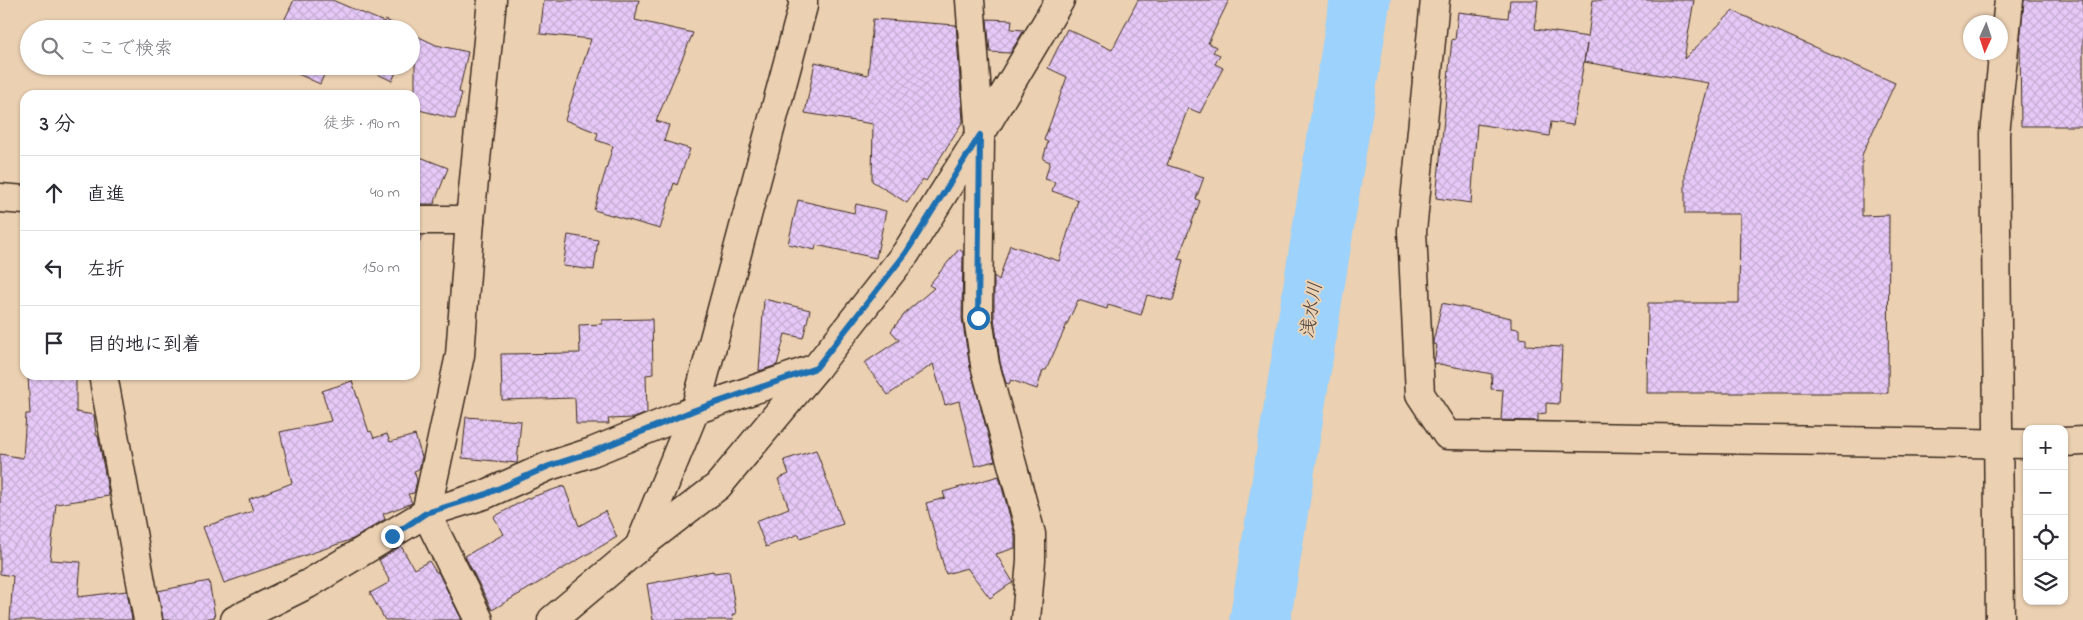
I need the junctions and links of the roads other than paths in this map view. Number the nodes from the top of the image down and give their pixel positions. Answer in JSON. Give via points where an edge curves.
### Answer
{"nodes":[{"id":1,"x":492,"y":0,"type":"edge"},
{"id":2,"x":803,"y":0,"type":"edge"},
{"id":3,"x":970,"y":0,"type":"edge"},
{"id":4,"x":1060,"y":0,"type":"edge"},
{"id":5,"x":1435,"y":0,"type":"edge"},
{"id":6,"x":2009,"y":0,"type":"edge"},
{"id":7,"x":980,"y":135,"type":"junction"},
{"id":8,"x":0,"y":198,"type":"edge"},
{"id":9,"x":20,"y":200,"type":"edge"},
{"id":10,"x":420,"y":220,"type":"edge"},
{"id":11,"x":470,"y":220,"type":"junction"},
{"id":12,"x":816,"y":368,"type":"junction"},
{"id":13,"x":104,"y":380,"type":"edge"},
{"id":14,"x":695,"y":410,"type":"junction"},
{"id":15,"x":2068,"y":442,"type":"edge"},
{"id":16,"x":2083,"y":442,"type":"edge"},
{"id":17,"x":2023,"y":444,"type":"edge"},
{"id":18,"x":1999,"y":445,"type":"junction"},
{"id":19,"x":426,"y":513,"type":"junction"},
{"id":20,"x":639,"y":547,"type":"junction"},
{"id":21,"x":555,"y":619,"type":"edge"},
{"id":22,"x":148,"y":620,"type":"edge"},
{"id":23,"x":235,"y":620,"type":"edge"},
{"id":24,"x":479,"y":620,"type":"edge"},
{"id":25,"x":1026,"y":620,"type":"edge"},
{"id":26,"x":2000,"y":620,"type":"edge"}],
"edges":[{"from":1,"to":11,"type":"street"},
{"from":2,"to":14,"type":"street"},
{"from":3,"to":7,"type":"street"},
{"from":4,"to":7,"type":"street"},
{"from":5,"to":18,"type":"street","via":[[1412,231],[1420,394],[1447,435]]},
{"from":6,"to":18,"type":"street","via":[[1995,134]]},
{"from":7,"to":12,"type":"street","via":[[906,253]]},
{"from":7,"to":25,"type":"street","via":[[978,318],[985,365],[1031,534]]},
{"from":8,"to":9,"type":"street"},
{"from":10,"to":11,"type":"street"},
{"from":11,"to":19,"type":"street","via":[[460,355]]},
{"from":12,"to":14,"type":"street"},
{"from":12,"to":20,"type":"street","via":[[718,486]]},
{"from":13,"to":22,"type":"street"},
{"from":14,"to":19,"type":"street","via":[[549,466],[484,495]]},
{"from":14,"to":20,"type":"street"},
{"from":15,"to":16,"type":"street"},
{"from":17,"to":18,"type":"street"},
{"from":18,"to":26,"type":"street"},
{"from":19,"to":23,"type":"street","via":[[308,584]]},
{"from":19,"to":24,"type":"street"},
{"from":20,"to":21,"type":"street"}]}
